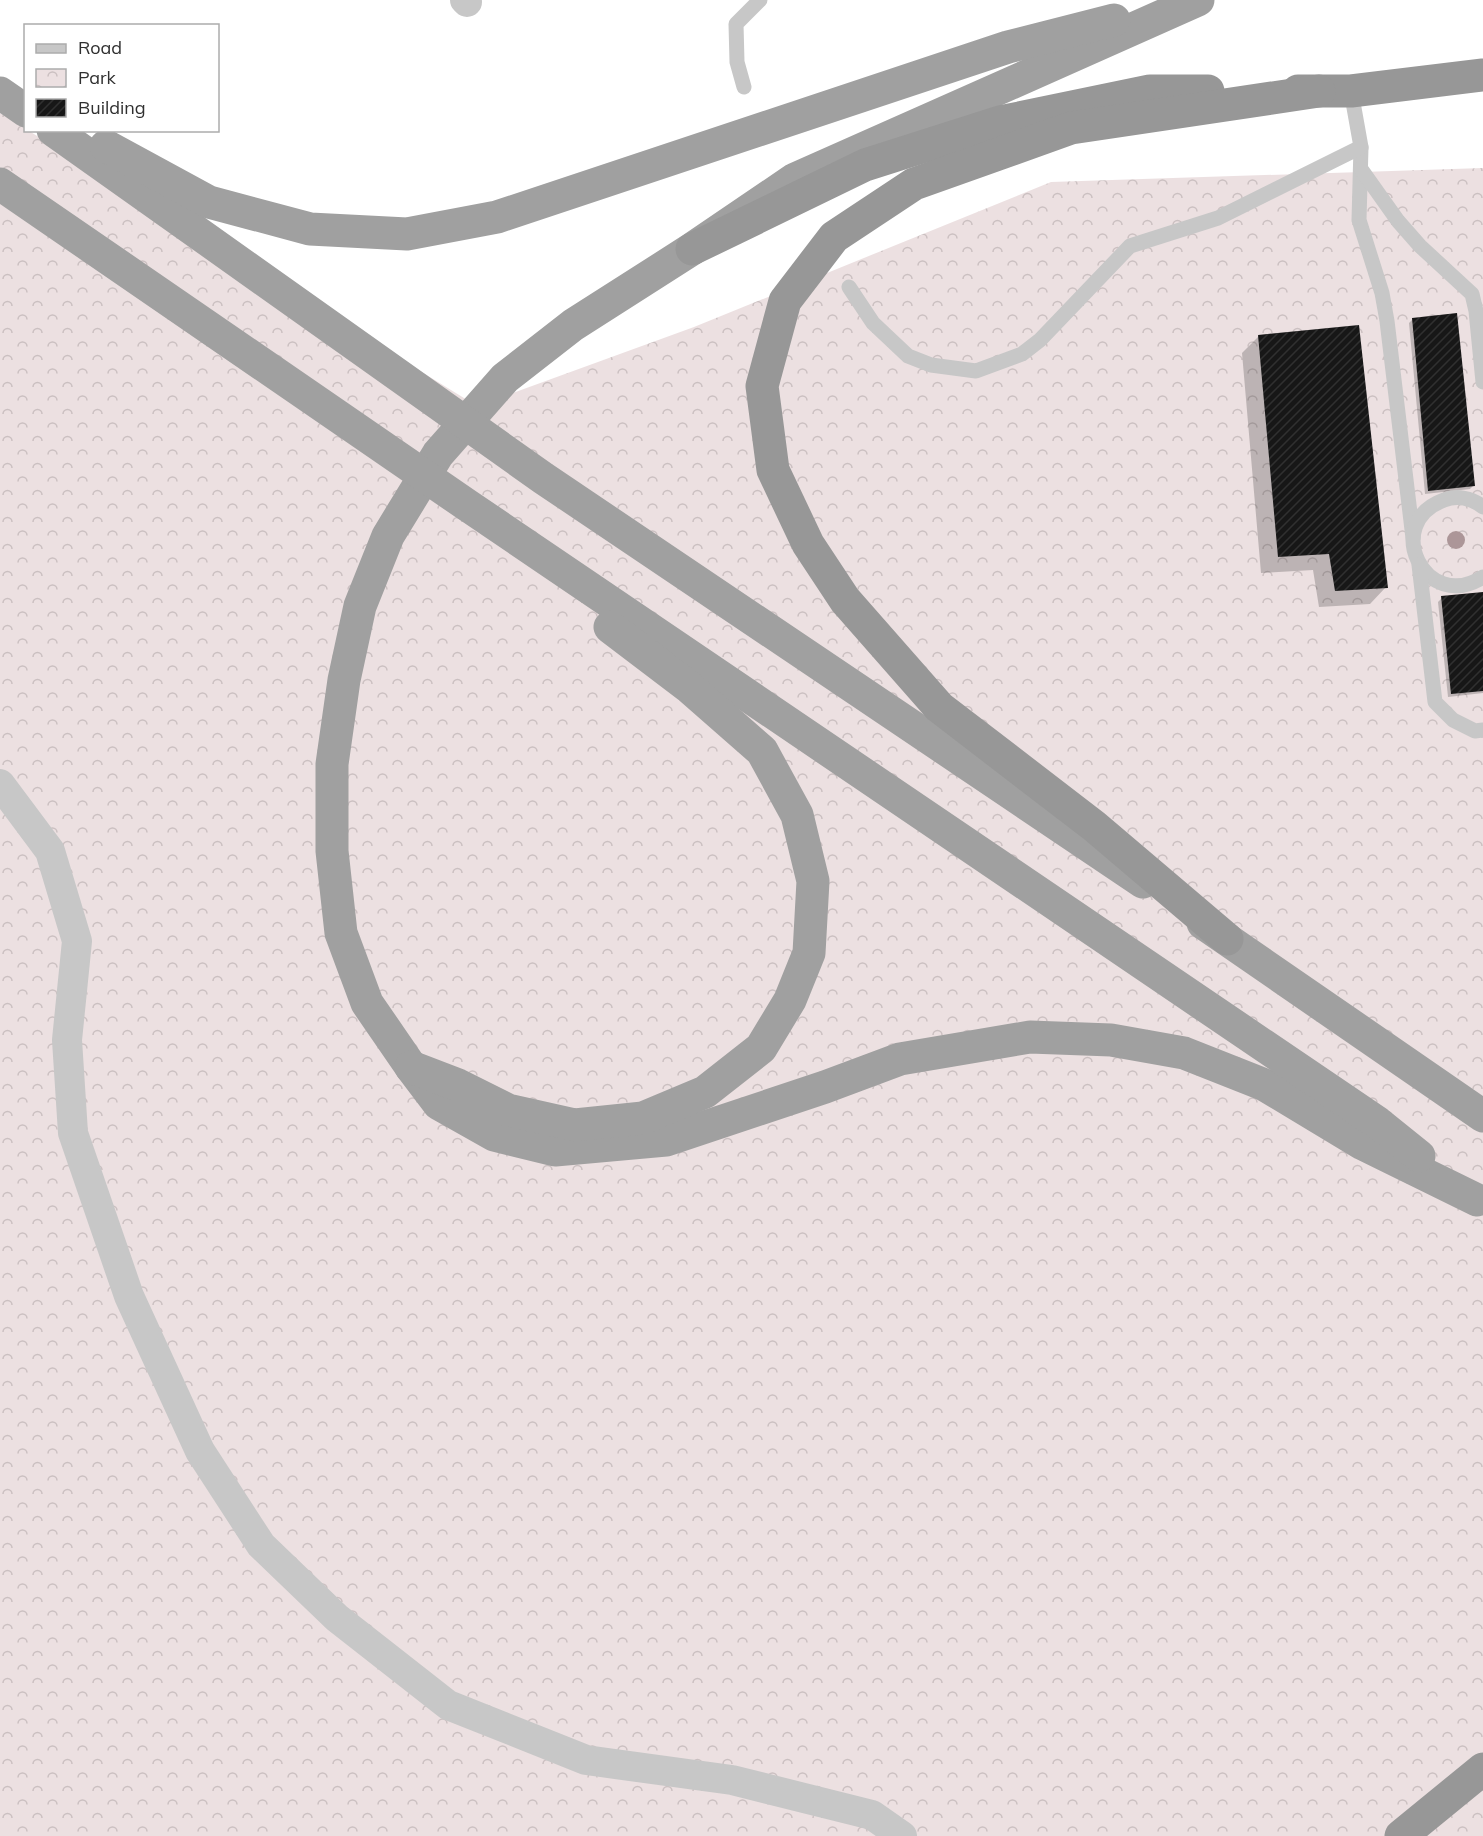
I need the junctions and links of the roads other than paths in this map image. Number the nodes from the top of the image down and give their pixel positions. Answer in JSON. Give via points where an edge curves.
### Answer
{"nodes":[{"id":1,"x":760,"y":0,"type":"edge"},
{"id":2,"x":1191,"y":0,"type":"edge"},
{"id":3,"x":1198,"y":0,"type":"edge"},
{"id":4,"x":1483,"y":75,"type":"edge"},
{"id":5,"x":744,"y":87,"type":"dead end"},
{"id":6,"x":0,"y":88,"type":"edge"},
{"id":7,"x":1335,"y":91,"type":"junction"},
{"id":8,"x":0,"y":93,"type":"edge"},
{"id":9,"x":24,"y":101,"type":"edge"},
{"id":10,"x":24,"y":110,"type":"edge"},
{"id":11,"x":55,"y":132,"type":"edge"},
{"id":12,"x":81,"y":132,"type":"edge"},
{"id":13,"x":1361,"y":147,"type":"junction"},
{"id":14,"x":1361,"y":169,"type":"junction"},
{"id":15,"x":0,"y":184,"type":"edge"},
{"id":16,"x":692,"y":249,"type":"junction"},
{"id":17,"x":849,"y":288,"type":"dead end"},
{"id":18,"x":1477,"y":292,"type":"edge"},
{"id":19,"x":1483,"y":382,"type":"edge"},
{"id":20,"x":467,"y":505,"type":"junction"},
{"id":21,"x":1483,"y":507,"type":"edge"},
{"id":22,"x":1413,"y":538,"type":"junction"},
{"id":23,"x":1419,"y":565,"type":"junction"},
{"id":24,"x":1483,"y":577,"type":"edge"},
{"id":25,"x":1483,"y":730,"type":"edge"},
{"id":26,"x":0,"y":784,"type":"edge"},
{"id":27,"x":1227,"y":939,"type":"junction"},
{"id":28,"x":411,"y":1067,"type":"junction"},
{"id":29,"x":1483,"y":1116,"type":"edge"},
{"id":30,"x":1480,"y":1202,"type":"edge"},
{"id":31,"x":1483,"y":1769,"type":"edge"},
{"id":32,"x":902,"y":1836,"type":"edge"},
{"id":33,"x":1401,"y":1836,"type":"edge"}],
"edges":[{"from":1,"to":5,"type":"lane","via":[[736,24],[737,62]]},
{"from":2,"to":12,"type":"highway","via":[[1008,47],[497,217],[406,234],[310,229],[208,202]]},
{"from":3,"to":16,"type":"highway","via":[[795,179]]},
{"from":4,"to":7,"type":"highway"},
{"from":6,"to":9,"type":"highway"},
{"from":7,"to":13,"type":"lane"},
{"from":7,"to":16,"type":"highway","via":[[1150,91],[1000,122],[865,165]]},
{"from":7,"to":27,"type":"highway","via":[[1071,128],[914,184],[834,237],[785,301],[762,386],[773,470],[808,544],[845,600],[939,707],[1094,826]]},
{"from":8,"to":10,"type":"highway"},
{"from":11,"to":27,"type":"highway","via":[[543,478]]},
{"from":13,"to":14,"type":"lane"},
{"from":13,"to":17,"type":"lane","via":[[1218,218],[1130,246],[1040,340],[1022,354],[976,371],[931,365],[908,356],[873,323]]},
{"from":14,"to":18,"type":"lane","via":[[1420,246]]},
{"from":14,"to":22,"type":"lane","via":[[1359,220],[1387,321]]},
{"from":15,"to":20,"type":"highway"},
{"from":16,"to":28,"type":"highway","via":[[573,325],[505,378],[438,454],[388,536],[360,606],[332,765],[332,851],[341,933],[367,1003]]},
{"from":18,"to":19,"type":"lane"},
{"from":20,"to":28,"type":"highway","via":[[532,567],[689,687],[762,751],[797,815],[813,881],[809,953],[790,1000],[760,1048],[705,1092],[643,1118],[575,1125],[508,1110]]},
{"from":20,"to":30,"type":"highway","via":[[1378,1123]]},
{"from":21,"to":22,"type":"lane","via":[[1463,498],[1435,503],[1416,524]]},
{"from":22,"to":23,"type":"lane","via":[[1413,552]]},
{"from":23,"to":24,"type":"lane","via":[[1440,583],[1454,586],[1468,585]]},
{"from":23,"to":25,"type":"lane","via":[[1435,702],[1453,720],[1475,731]]},
{"from":26,"to":32,"type":"street","via":[[50,851],[77,941],[67,1040],[73,1133],[95,1198],[129,1296],[200,1451],[261,1545],[337,1618],[448,1706],[586,1760],[743,1783],[872,1815]]},
{"from":27,"to":29,"type":"highway"},
{"from":28,"to":30,"type":"highway","via":[[439,1104],[494,1135],[555,1150],[666,1140],[900,1059],[1030,1037],[1111,1040],[1184,1053],[1264,1085],[1363,1144]]},
{"from":31,"to":33,"type":"highway"}]}
